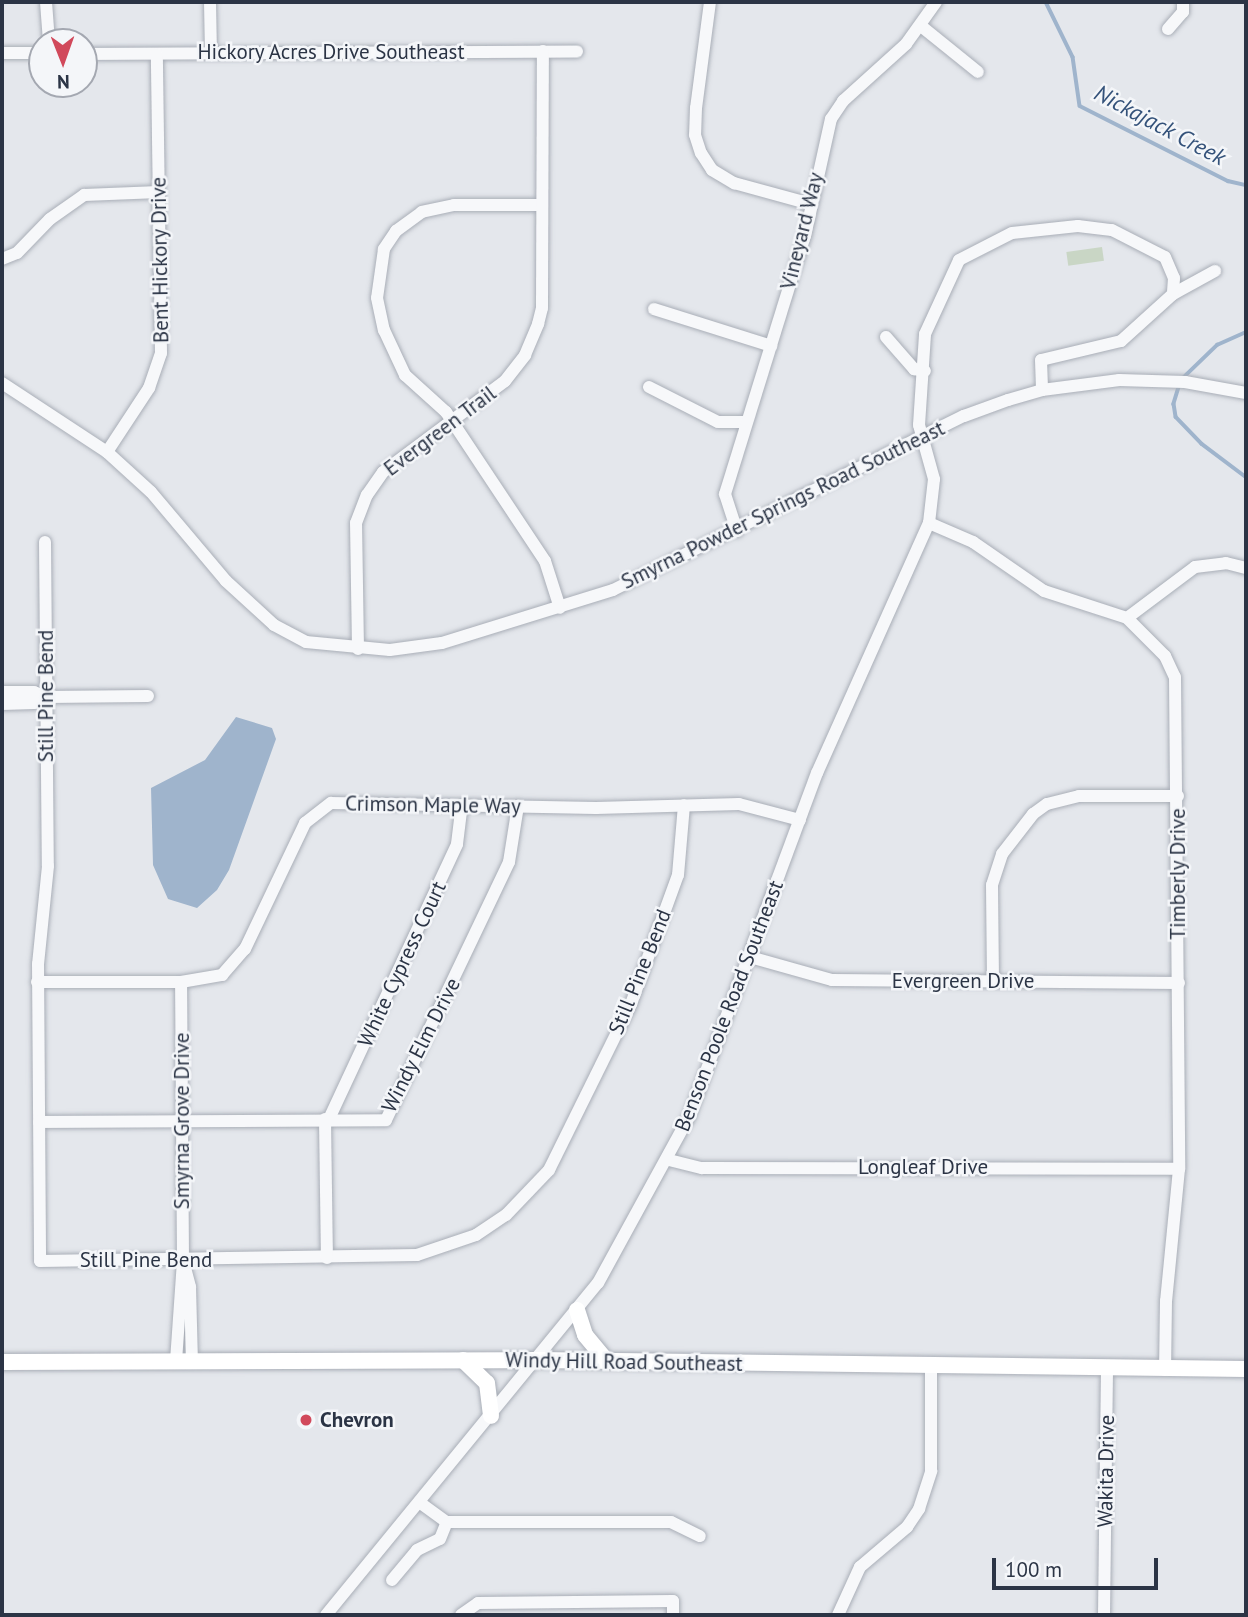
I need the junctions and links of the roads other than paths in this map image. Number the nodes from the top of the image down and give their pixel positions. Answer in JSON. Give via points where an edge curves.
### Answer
{"nodes":[{"id":1,"x":46,"y":2,"type":"edge"},
{"id":2,"x":210,"y":2,"type":"edge"},
{"id":3,"x":710,"y":2,"type":"edge"},
{"id":4,"x":936,"y":2,"type":"edge"},
{"id":5,"x":1183,"y":2,"type":"edge"},
{"id":6,"x":921,"y":26,"type":"junction"},
{"id":7,"x":48,"y":28,"type":"edge"},
{"id":8,"x":1168,"y":29,"type":"dead end"},
{"id":9,"x":543,"y":51,"type":"junction"},
{"id":10,"x":578,"y":51,"type":"dead end"},
{"id":11,"x":2,"y":52,"type":"edge"},
{"id":12,"x":211,"y":52,"type":"junction"},
{"id":13,"x":28,"y":53,"type":"edge"},
{"id":14,"x":98,"y":54,"type":"edge"},
{"id":15,"x":157,"y":54,"type":"junction"},
{"id":16,"x":978,"y":72,"type":"dead end"},
{"id":17,"x":159,"y":192,"type":"junction"},
{"id":18,"x":811,"y":204,"type":"junction"},
{"id":19,"x":540,"y":205,"type":"junction"},
{"id":20,"x":2,"y":259,"type":"edge"},
{"id":21,"x":1215,"y":271,"type":"dead end"},
{"id":22,"x":1173,"y":295,"type":"junction"},
{"id":23,"x":654,"y":309,"type":"dead end"},
{"id":24,"x":886,"y":337,"type":"dead end"},
{"id":25,"x":771,"y":346,"type":"junction"},
{"id":26,"x":925,"y":371,"type":"junction"},
{"id":27,"x":2,"y":383,"type":"edge"},
{"id":28,"x":649,"y":387,"type":"dead end"},
{"id":29,"x":1042,"y":390,"type":"junction"},
{"id":30,"x":1246,"y":393,"type":"edge"},
{"id":31,"x":746,"y":422,"type":"junction"},
{"id":32,"x":451,"y":424,"type":"junction"},
{"id":33,"x":923,"y":437,"type":"junction"},
{"id":34,"x":107,"y":452,"type":"junction"},
{"id":35,"x":929,"y":523,"type":"junction"},
{"id":36,"x":737,"y":531,"type":"junction"},
{"id":37,"x":45,"y":542,"type":"dead end"},
{"id":38,"x":1246,"y":568,"type":"edge"},
{"id":39,"x":560,"y":608,"type":"junction"},
{"id":40,"x":1127,"y":618,"type":"junction"},
{"id":41,"x":358,"y":649,"type":"junction"},
{"id":42,"x":2,"y":692,"type":"edge"},
{"id":43,"x":148,"y":696,"type":"dead end"},
{"id":44,"x":46,"y":697,"type":"junction"},
{"id":45,"x":2,"y":704,"type":"edge"},
{"id":46,"x":1178,"y":796,"type":"junction"},
{"id":47,"x":463,"y":805,"type":"junction"},
{"id":48,"x":684,"y":805,"type":"junction"},
{"id":49,"x":518,"y":806,"type":"junction"},
{"id":50,"x":800,"y":820,"type":"junction"},
{"id":51,"x":750,"y":957,"type":"junction"},
{"id":52,"x":993,"y":981,"type":"junction"},
{"id":53,"x":37,"y":982,"type":"junction"},
{"id":54,"x":181,"y":982,"type":"junction"},
{"id":55,"x":1179,"y":982,"type":"junction"},
{"id":56,"x":327,"y":1119,"type":"junction"},
{"id":57,"x":182,"y":1120,"type":"junction"},
{"id":58,"x":39,"y":1122,"type":"junction"},
{"id":59,"x":669,"y":1160,"type":"junction"},
{"id":60,"x":1179,"y":1169,"type":"junction"},
{"id":61,"x":327,"y":1258,"type":"junction"},
{"id":62,"x":183,"y":1260,"type":"junction"},
{"id":63,"x":578,"y":1310,"type":"junction"},
{"id":64,"x":463,"y":1360,"type":"junction"},
{"id":65,"x":537,"y":1360,"type":"junction"},
{"id":66,"x":184,"y":1361,"type":"junction"},
{"id":67,"x":607,"y":1361,"type":"junction"},
{"id":68,"x":2,"y":1362,"type":"edge"},
{"id":69,"x":931,"y":1367,"type":"junction"},
{"id":70,"x":1107,"y":1369,"type":"junction"},
{"id":71,"x":1246,"y":1369,"type":"edge"},
{"id":72,"x":1165,"y":1370,"type":"junction"},
{"id":73,"x":491,"y":1416,"type":"junction"},
{"id":74,"x":419,"y":1503,"type":"junction"},
{"id":75,"x":447,"y":1522,"type":"junction"},
{"id":76,"x":700,"y":1536,"type":"dead end"},
{"id":77,"x":392,"y":1580,"type":"dead end"},
{"id":78,"x":326,"y":1615,"type":"edge"},
{"id":79,"x":461,"y":1615,"type":"edge"},
{"id":80,"x":673,"y":1615,"type":"edge"},
{"id":81,"x":838,"y":1615,"type":"edge"},
{"id":82,"x":1104,"y":1615,"type":"edge"}],
"edges":[{"from":1,"to":7,"type":"street"},
{"from":2,"to":12,"type":"street"},
{"from":3,"to":18,"type":"street","via":[[696,108],[695,135],[701,153],[712,170],[734,183]]},
{"from":4,"to":6,"type":"street","name":"Vineyard Way"},
{"from":5,"to":8,"type":"street","via":[[1183,12]]},
{"from":6,"to":16,"type":"street"},
{"from":6,"to":18,"type":"street","name":"Vineyard Way","via":[[843,101],[831,119]]},
{"from":9,"to":10,"type":"street","name":"Hickory Acres Drive Southeast"},
{"from":9,"to":12,"type":"street","name":"Hickory Acres Drive Southeast"},
{"from":9,"to":19,"type":"street","name":"Evergreen Trail"},
{"from":11,"to":13,"type":"street"},
{"from":12,"to":15,"type":"street","name":"Hickory Acres Drive Southeast"},
{"from":14,"to":15,"type":"street","name":"Hickory Acres Drive Southeast"},
{"from":15,"to":17,"type":"street","name":"Bent Hickory Drive"},
{"from":17,"to":20,"type":"street","via":[[84,195],[50,219],[17,253]]},
{"from":17,"to":34,"type":"street","name":"Bent Hickory Drive","via":[[161,353],[149,388]]},
{"from":18,"to":25,"type":"street","name":"Vineyard Way"},
{"from":19,"to":32,"type":"street","name":"Evergreen Trail","via":[[542,308],[532,340],[505,381]]},
{"from":19,"to":32,"type":"street","via":[[438,206],[408,220],[384,249],[377,298],[384,330],[405,374],[446,412]]},
{"from":21,"to":22,"type":"street"},
{"from":22,"to":26,"type":"street","name":"Benson Poole Road Southeast","via":[[1174,278],[1165,257],[1134,238],[1078,226],[1012,233],[959,260],[925,334]]},
{"from":22,"to":29,"type":"street","via":[[1121,341],[1041,360]]},
{"from":23,"to":25,"type":"street"},
{"from":24,"to":26,"type":"street","via":[[914,369]]},
{"from":25,"to":31,"type":"street","name":"Vineyard Way"},
{"from":26,"to":33,"type":"street","name":"Benson Poole Road Southeast","via":[[919,425]]},
{"from":27,"to":34,"type":"street","name":"Smyrna Powder Springs Road Southeast"},
{"from":28,"to":31,"type":"street","via":[[718,422]]},
{"from":29,"to":30,"type":"street","name":"Smyrna Powder Springs Road Southeast","via":[[1158,379]]},
{"from":29,"to":33,"type":"street","name":"Smyrna Powder Springs Road Southeast","via":[[986,407]]},
{"from":31,"to":36,"type":"street","name":"Vineyard Way","via":[[724,494]]},
{"from":32,"to":39,"type":"street","via":[[545,562]]},
{"from":32,"to":41,"type":"street","name":"Evergreen Trail","via":[[383,472],[366,495],[356,523]]},
{"from":33,"to":35,"type":"street","name":"Benson Poole Road Southeast","via":[[934,479]]},
{"from":33,"to":36,"type":"street","name":"Smyrna Powder Springs Road Southeast"},
{"from":34,"to":41,"type":"street","name":"Smyrna Powder Springs Road Southeast","via":[[166,508],[262,615],[306,642]]},
{"from":35,"to":40,"type":"street","name":"Timberly Drive","via":[[973,541],[1044,591]]},
{"from":35,"to":50,"type":"street","name":"Benson Poole Road Southeast"},
{"from":36,"to":39,"type":"street","name":"Smyrna Powder Springs Road Southeast","via":[[634,580]]},
{"from":37,"to":44,"type":"street","name":"Still Pine Bend"},
{"from":38,"to":40,"type":"street","via":[[1226,563],[1195,567]]},
{"from":39,"to":41,"type":"street","name":"Smyrna Powder Springs Road Southeast","via":[[416,648]]},
{"from":40,"to":46,"type":"street","name":"Timberly Drive","via":[[1165,656],[1175,677]]},
{"from":42,"to":44,"type":"street","via":[[34,692]]},
{"from":42,"to":45,"type":"street"},
{"from":43,"to":44,"type":"street"},
{"from":44,"to":45,"type":"street","via":[[34,704]]},
{"from":44,"to":53,"type":"street","name":"Still Pine Bend","via":[[48,866]]},
{"from":46,"to":52,"type":"street","via":[[1079,796],[1047,804],[1033,814],[1002,854],[992,885]]},
{"from":46,"to":55,"type":"street","name":"Timberly Drive"},
{"from":47,"to":49,"type":"street","name":"Crimson Maple Way"},
{"from":47,"to":54,"type":"street","name":"Crimson Maple Way","via":[[341,802],[324,806],[301,830],[235,964],[215,978]]},
{"from":47,"to":56,"type":"street","name":"White Cypress Court","via":[[457,844]]},
{"from":48,"to":49,"type":"street","name":"Crimson Maple Way"},
{"from":48,"to":50,"type":"street","name":"Crimson Maple Way","via":[[749,805]]},
{"from":48,"to":61,"type":"street","name":"Still Pine Bend","via":[[678,875],[631,1004],[542,1179],[506,1215],[458,1243],[417,1255]]},
{"from":49,"to":56,"type":"street","name":"Windy Elm Drive","via":[[509,862],[386,1120]]},
{"from":50,"to":51,"type":"street","name":"Benson Poole Road Southeast"},
{"from":51,"to":52,"type":"street","name":"Evergreen Drive","via":[[832,980]]},
{"from":51,"to":59,"type":"street","name":"Benson Poole Road Southeast","via":[[709,1071]]},
{"from":52,"to":55,"type":"street","name":"Evergreen Drive"},
{"from":53,"to":54,"type":"street","name":"Crimson Maple Way"},
{"from":53,"to":58,"type":"street","name":"Still Pine Bend"},
{"from":54,"to":57,"type":"street","name":"Smyrna Grove Drive"},
{"from":55,"to":60,"type":"street","name":"Timberly Drive"},
{"from":56,"to":57,"type":"street","name":"Windy Elm Drive"},
{"from":56,"to":61,"type":"street"},
{"from":57,"to":58,"type":"street","name":"Windy Elm Drive"},
{"from":57,"to":62,"type":"street","name":"Smyrna Grove Drive"},
{"from":58,"to":62,"type":"street","name":"Still Pine Bend","via":[[40,1261]]},
{"from":59,"to":60,"type":"street","name":"Longleaf Drive","via":[[710,1168]]},
{"from":59,"to":63,"type":"street","name":"Benson Poole Road Southeast"},
{"from":60,"to":72,"type":"street","name":"Timberly Drive","via":[[1166,1301]]},
{"from":61,"to":62,"type":"street","name":"Still Pine Bend"},
{"from":62,"to":66,"type":"street","name":"Smyrna Grove Drive","via":[[190,1287]]},
{"from":63,"to":65,"type":"street","name":"Benson Poole Road Southeast"},
{"from":63,"to":67,"type":"main road","via":[[585,1335]]},
{"from":64,"to":65,"type":"main road","name":"Windy Hill Road Southeast"},
{"from":64,"to":66,"type":"main road","name":"Windy Hill Road Southeast"},
{"from":64,"to":73,"type":"main road","via":[[487,1383]]},
{"from":65,"to":67,"type":"main road","name":"Windy Hill Road Southeast"},
{"from":65,"to":73,"type":"street","name":"Benson Poole Road Southeast"},
{"from":66,"to":68,"type":"main road","name":"Windy Hill Road Southeast"},
{"from":67,"to":69,"type":"main road","name":"Windy Hill Road Southeast"},
{"from":69,"to":70,"type":"main road","name":"Windy Hill Road Southeast"},
{"from":69,"to":81,"type":"street","via":[[931,1471],[919,1509],[907,1527],[860,1567]]},
{"from":70,"to":72,"type":"main road","name":"Windy Hill Road Southeast"},
{"from":70,"to":82,"type":"street","name":"Wakita Drive"},
{"from":71,"to":72,"type":"main road","name":"Windy Hill Road Southeast"},
{"from":73,"to":74,"type":"street","name":"Benson Poole Road Southeast"},
{"from":74,"to":75,"type":"street"},
{"from":74,"to":78,"type":"street","name":"Benson Poole Road Southeast"},
{"from":75,"to":76,"type":"street","via":[[671,1522]]},
{"from":75,"to":77,"type":"street","via":[[440,1539],[417,1550]]},
{"from":79,"to":80,"type":"street","via":[[478,1603],[673,1601]]}]}
